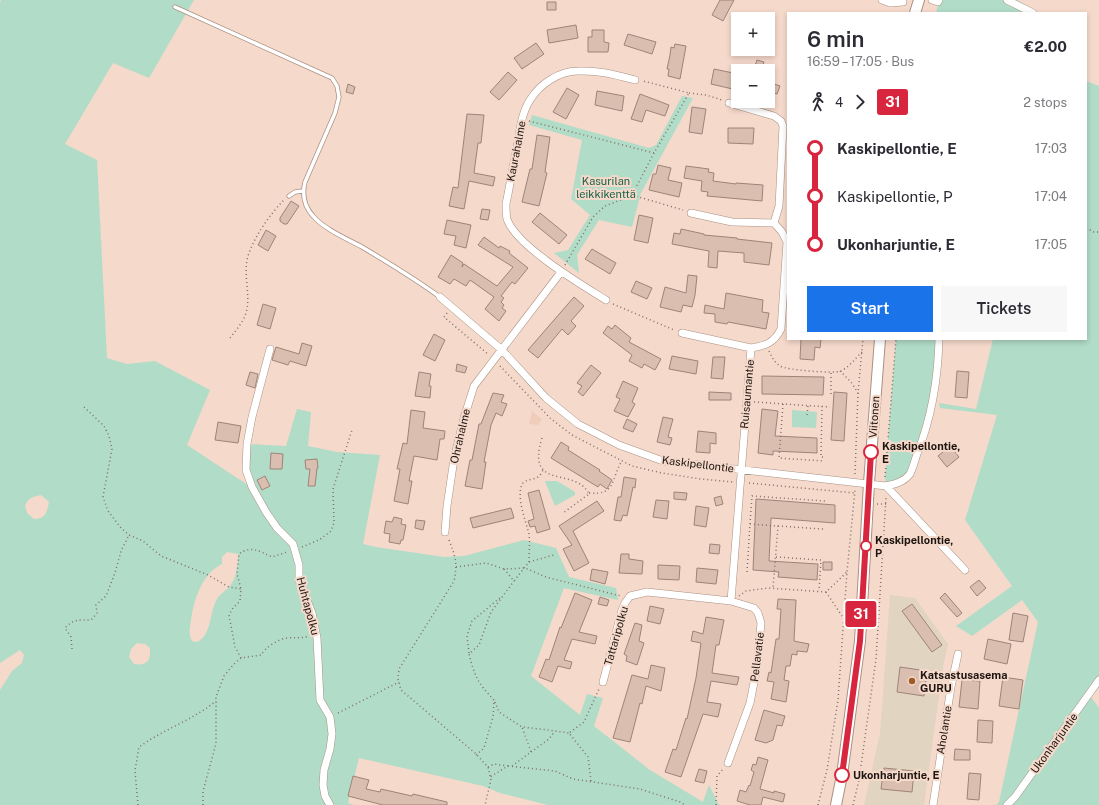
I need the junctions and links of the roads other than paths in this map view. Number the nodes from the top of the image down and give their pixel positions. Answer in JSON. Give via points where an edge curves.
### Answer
{"nodes":[{"id":1,"x":882,"y":0,"type":"edge"},
{"id":2,"x":919,"y":0,"type":"edge"},
{"id":3,"x":932,"y":0,"type":"edge"},
{"id":4,"x":939,"y":0,"type":"edge"},
{"id":5,"x":1007,"y":0,"type":"edge"},
{"id":6,"x":903,"y":2,"type":"dead end"},
{"id":7,"x":175,"y":7,"type":"dead end"},
{"id":8,"x":915,"y":12,"type":"edge"},
{"id":9,"x":1031,"y":12,"type":"edge"},
{"id":10,"x":635,"y":80,"type":"road end"},
{"id":11,"x":729,"y":103,"type":"road end"},
{"id":12,"x":303,"y":191,"type":"junction"},
{"id":13,"x":289,"y":196,"type":"road end"},
{"id":14,"x":692,"y":213,"type":"road end"},
{"id":15,"x":774,"y":223,"type":"junction"},
{"id":16,"x":561,"y":272,"type":"junction"},
{"id":17,"x":440,"y":297,"type":"joint"},
{"id":18,"x":606,"y":300,"type":"road end"},
{"id":19,"x":682,"y":333,"type":"road end"},
{"id":20,"x":880,"y":340,"type":"edge"},
{"id":21,"x":939,"y":340,"type":"edge"},
{"id":22,"x":751,"y":348,"type":"junction"},
{"id":23,"x":270,"y":349,"type":"dead end"},
{"id":24,"x":502,"y":350,"type":"junction"},
{"id":25,"x":740,"y":469,"type":"junction"},
{"id":26,"x":869,"y":483,"type":"junction"},
{"id":27,"x":886,"y":486,"type":"junction"},
{"id":28,"x":445,"y":532,"type":"road end"},
{"id":29,"x":966,"y":570,"type":"dead end"},
{"id":30,"x":731,"y":601,"type":"junction"},
{"id":31,"x":958,"y":654,"type":"dead end"},
{"id":32,"x":1099,"y":680,"type":"edge"},
{"id":33,"x":603,"y":682,"type":"road end"},
{"id":34,"x":728,"y":763,"type":"road end"},
{"id":35,"x":330,"y":805,"type":"edge"},
{"id":36,"x":836,"y":805,"type":"edge"},
{"id":37,"x":933,"y":805,"type":"edge"},
{"id":38,"x":1007,"y":805,"type":"edge"}],
"edges":[{"from":1,"to":6,"type":"street","via":[[890,3]]},
{"from":2,"to":8,"type":"main road"},
{"from":3,"to":4,"type":"street"},
{"from":5,"to":9,"type":"street"},
{"from":7,"to":12,"type":"lane","via":[[332,78],[339,97],[335,113]]},
{"from":10,"to":16,"type":"street","name":"Kaurahalme","via":[[596,71],[571,71],[555,77],[539,89],[530,100],[522,119],[505,210],[514,231],[522,240]]},
{"from":11,"to":15,"type":"street","via":[[774,116],[782,121],[784,126],[779,206]]},
{"from":12,"to":13,"type":"lane"},
{"from":12,"to":17,"type":"lane","via":[[306,205],[313,216],[324,225],[398,268]]},
{"from":14,"to":15,"type":"street","via":[[732,222]]},
{"from":15,"to":22,"type":"street","name":"Ruisaumantie","via":[[787,242],[781,329],[777,337],[766,345]]},
{"from":16,"to":18,"type":"street","name":"Kaurahalme"},
{"from":16,"to":24,"type":"street"},
{"from":17,"to":24,"type":"street","name":"Kaskipellontie"},
{"from":19,"to":22,"type":"street"},
{"from":20,"to":26,"type":"main road","name":"Viitonen"},
{"from":21,"to":27,"type":"street","via":[[933,403],[923,440],[910,474],[899,483]]},
{"from":22,"to":25,"type":"street","name":"Ruisaumantie"},
{"from":23,"to":35,"type":"street","name":"Huhtapolku","via":[[252,418],[246,470],[266,512],[293,544],[299,565],[299,580],[312,613],[316,633],[320,700],[330,717],[332,734],[323,785]]},
{"from":24,"to":25,"type":"street","name":"Kaskipellontie","via":[[546,398],[578,424],[619,445],[663,461]]},
{"from":24,"to":28,"type":"street","name":"Ohrahalme","via":[[474,386],[454,459]]},
{"from":25,"to":26,"type":"street","name":"Kaskipellontie"},
{"from":25,"to":30,"type":"street"},
{"from":26,"to":27,"type":"street","name":"Kaskipellontie"},
{"from":26,"to":36,"type":"main road","name":"Viitonen","via":[[860,641]]},
{"from":27,"to":29,"type":"street"},
{"from":30,"to":33,"type":"street","name":"Tattaripolku","via":[[647,592],[629,598],[622,610]]},
{"from":30,"to":34,"type":"street","name":"Pellavatie","via":[[754,608],[761,623],[757,667],[750,703]]},
{"from":31,"to":37,"type":"street","name":"Aholantie"},
{"from":32,"to":38,"type":"street","name":"Ukonharjuntie"}]}
